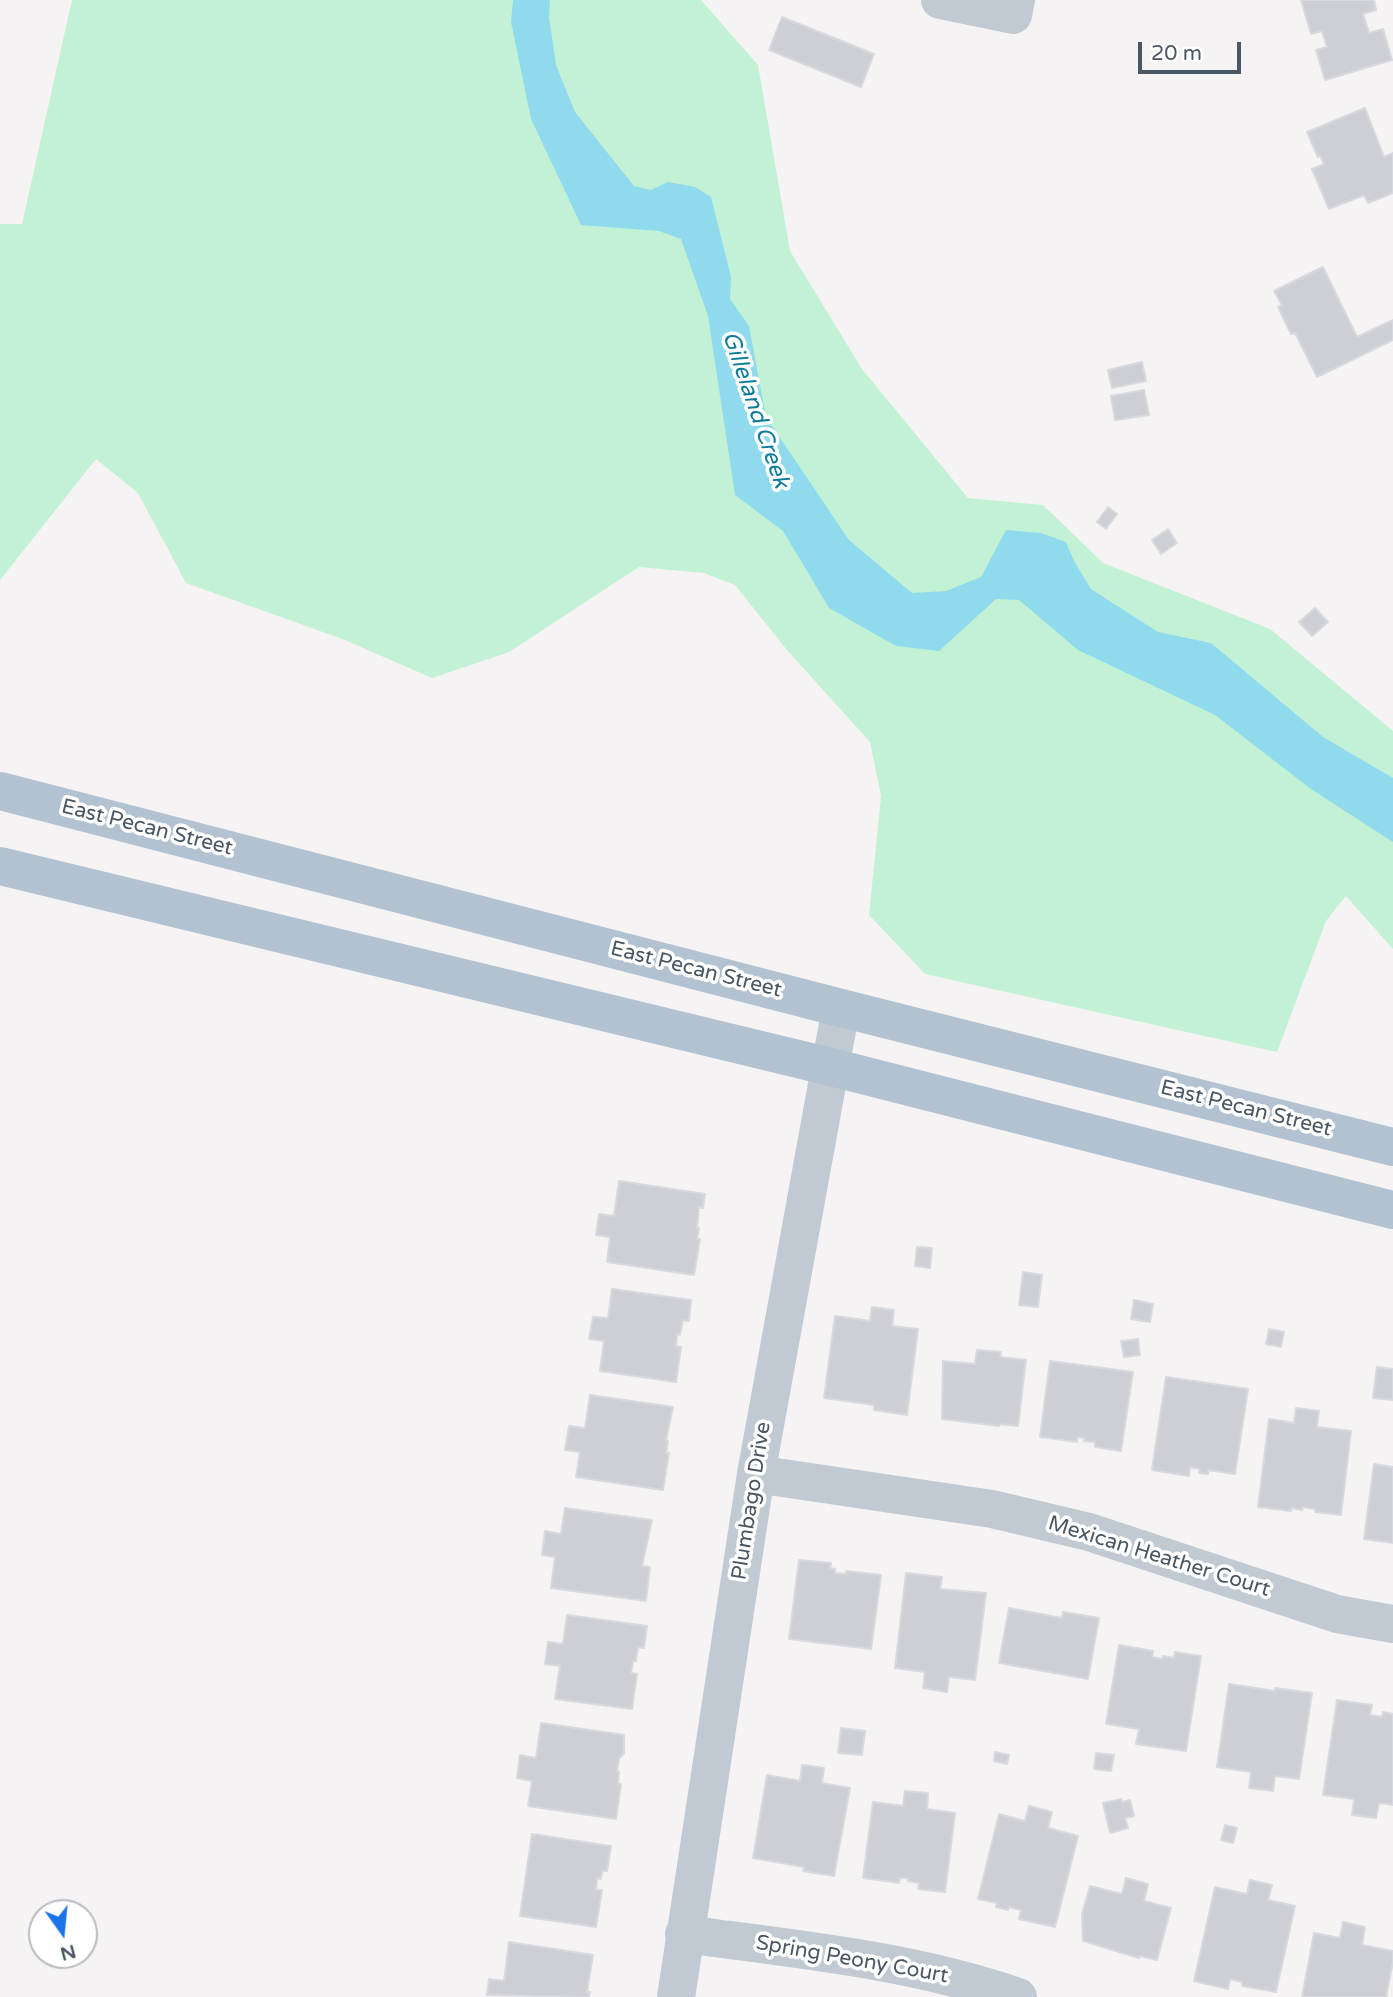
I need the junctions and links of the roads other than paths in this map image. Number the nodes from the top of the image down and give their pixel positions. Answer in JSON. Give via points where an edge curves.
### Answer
{"nodes":[{"id":1,"x":940,"y":0,"type":"edge"},
{"id":2,"x":1016,"y":0,"type":"edge"},
{"id":3,"x":0,"y":790,"type":"edge"},
{"id":4,"x":0,"y":866,"type":"edge"},
{"id":5,"x":841,"y":1008,"type":"junction"},
{"id":6,"x":831,"y":1067,"type":"junction"},
{"id":7,"x":1393,"y":1146,"type":"edge"},
{"id":8,"x":1393,"y":1210,"type":"edge"},
{"id":9,"x":756,"y":1474,"type":"junction"},
{"id":10,"x":1393,"y":1624,"type":"edge"},
{"id":11,"x":684,"y":1934,"type":"junction"},
{"id":12,"x":676,"y":1997,"type":"edge"},
{"id":13,"x":1018,"y":1997,"type":"edge"}],
"edges":[{"from":1,"to":2,"type":"street","via":[[1013,15]]},
{"from":3,"to":5,"type":"main road","name":"East Pecan Street"},
{"from":4,"to":6,"type":"main road"},
{"from":5,"to":6,"type":"street","name":"Plumbago Drive"},
{"from":5,"to":7,"type":"main road","name":"East Pecan Street"},
{"from":6,"to":8,"type":"main road"},
{"from":6,"to":9,"type":"street","name":"Plumbago Drive"},
{"from":9,"to":10,"type":"street","name":"Mexican Heather Court","via":[[992,1508],[1089,1532],[1336,1615]]},
{"from":9,"to":11,"type":"street","name":"Plumbago Drive"},
{"from":11,"to":12,"type":"street","name":"Plumbago Drive"},
{"from":11,"to":13,"type":"street","name":"Spring Peony Court","via":[[905,1965]]}]}
